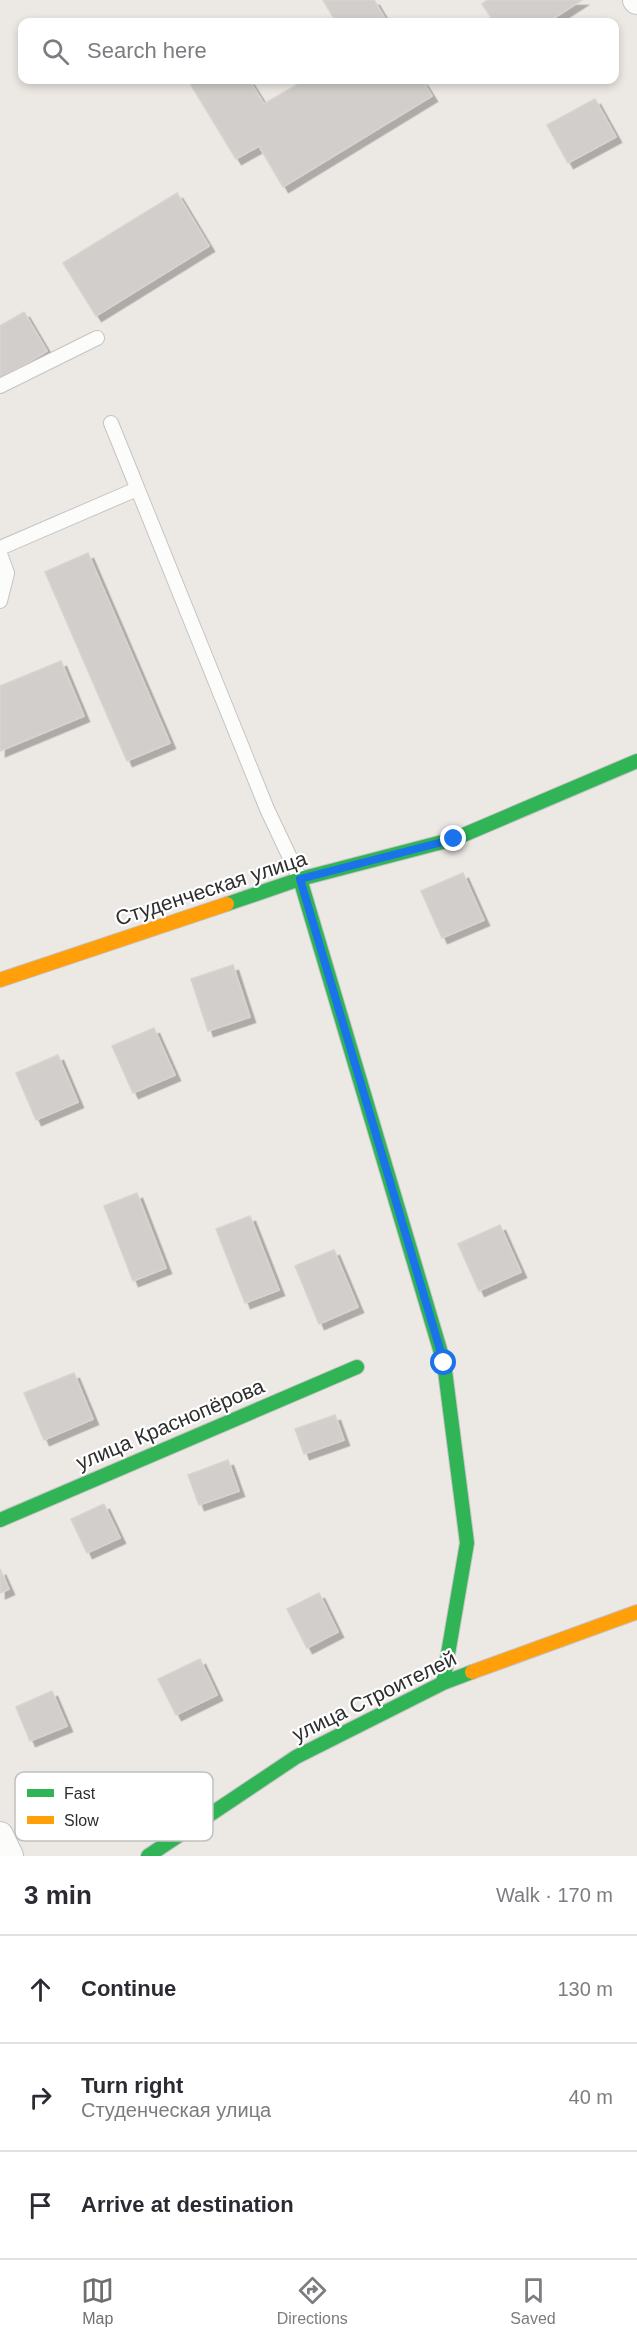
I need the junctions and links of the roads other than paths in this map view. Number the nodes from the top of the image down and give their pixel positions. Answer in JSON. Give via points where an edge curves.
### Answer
{"nodes":[{"id":1,"x":98,"y":338,"type":"dead end"},
{"id":2,"x":0,"y":386,"type":"edge"},
{"id":3,"x":111,"y":423,"type":"dead end"},
{"id":4,"x":137,"y":489,"type":"junction"},
{"id":5,"x":0,"y":548,"type":"edge"},
{"id":6,"x":0,"y":554,"type":"edge"},
{"id":7,"x":0,"y":601,"type":"edge"},
{"id":8,"x":637,"y":761,"type":"edge"},
{"id":9,"x":300,"y":879,"type":"junction"},
{"id":10,"x":0,"y":980,"type":"edge"},
{"id":11,"x":357,"y":1367,"type":"dead end"},
{"id":12,"x":0,"y":1520,"type":"edge"},
{"id":13,"x":637,"y":1612,"type":"edge"},
{"id":14,"x":443,"y":1683,"type":"junction"},
{"id":15,"x":213,"y":1812,"type":"edge"},
{"id":16,"x":0,"y":1834,"type":"edge"},
{"id":17,"x":170,"y":1841,"type":"edge"},
{"id":18,"x":10,"y":1856,"type":"edge"},
{"id":19,"x":148,"y":1856,"type":"edge"}],
"edges":[{"from":1,"to":2,"type":"lane"},
{"from":3,"to":4,"type":"lane"},
{"from":4,"to":5,"type":"lane"},
{"from":4,"to":9,"type":"lane","via":[[267,809]]},
{"from":6,"to":7,"type":"lane","via":[[8,573]]},
{"from":8,"to":9,"type":"street","name":"Студенческая улица","via":[[454,839]]},
{"from":9,"to":10,"type":"street","name":"Студенческая улица"},
{"from":9,"to":14,"type":"street","via":[[444,1363],[466,1543]]},
{"from":11,"to":12,"type":"street","name":"улица Краснопёрова"},
{"from":13,"to":14,"type":"street","name":"улица Строителей"},
{"from":14,"to":15,"type":"street","name":"улица Строителей","via":[[296,1756]]},
{"from":16,"to":18,"type":"street"},
{"from":17,"to":19,"type":"street","name":"улица Строителей"}]}
